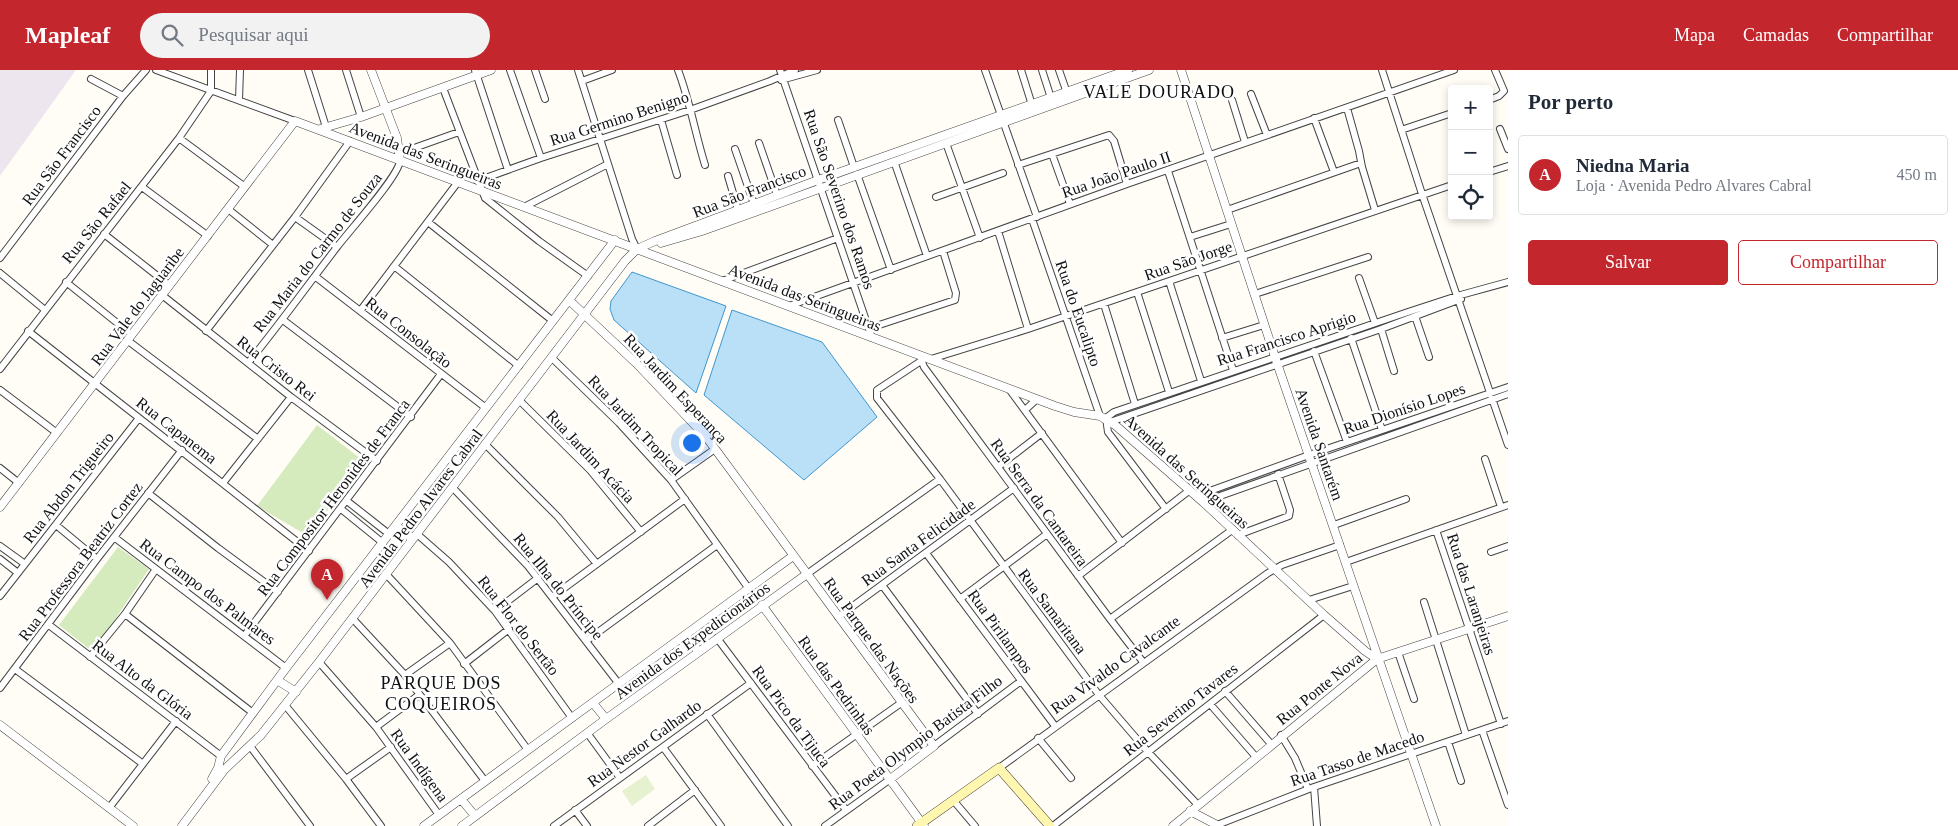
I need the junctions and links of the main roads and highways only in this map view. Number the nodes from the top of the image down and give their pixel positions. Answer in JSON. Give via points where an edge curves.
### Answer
{"nodes":[{"id":1,"x":921,"y":825,"type":"edge"},
{"id":2,"x":1051,"y":826,"type":"edge"}],
"edges":[{"from":1,"to":2,"type":"main road","name":"Rua Vivaldo Cavalcante","via":[[999,768]]}]}
